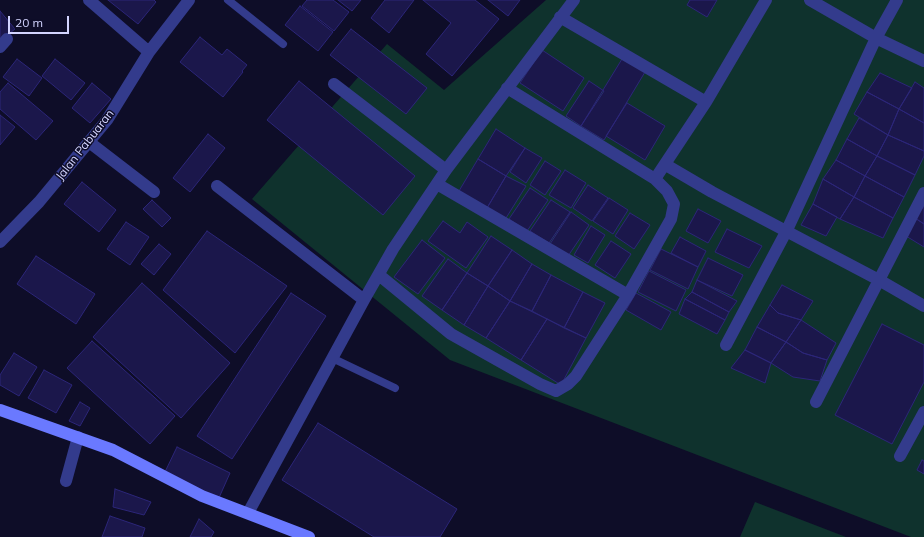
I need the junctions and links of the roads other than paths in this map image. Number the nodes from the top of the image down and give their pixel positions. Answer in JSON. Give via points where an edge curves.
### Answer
{"nodes":[{"id":1,"x":89,"y":0,"type":"edge"},
{"id":2,"x":188,"y":0,"type":"edge"},
{"id":3,"x":228,"y":0,"type":"edge"},
{"id":4,"x":574,"y":0,"type":"edge"},
{"id":5,"x":766,"y":0,"type":"edge"},
{"id":6,"x":810,"y":0,"type":"edge"},
{"id":7,"x":897,"y":0,"type":"edge"},
{"id":8,"x":560,"y":17,"type":"junction"},
{"id":9,"x":876,"y":38,"type":"junction"},
{"id":10,"x":283,"y":44,"type":"dead end"},
{"id":11,"x":149,"y":52,"type":"junction"},
{"id":12,"x":924,"y":61,"type":"edge"},
{"id":13,"x":334,"y":84,"type":"dead end"},
{"id":14,"x":507,"y":88,"type":"junction"},
{"id":15,"x":706,"y":102,"type":"junction"},
{"id":16,"x":89,"y":142,"type":"junction"},
{"id":17,"x":666,"y":165,"type":"junction"},
{"id":18,"x":446,"y":170,"type":"junction"},
{"id":19,"x":655,"y":179,"type":"junction"},
{"id":20,"x":437,"y":184,"type":"junction"},
{"id":21,"x":217,"y":186,"type":"dead end"},
{"id":22,"x":154,"y":192,"type":"dead end"},
{"id":23,"x":924,"y":193,"type":"edge"},
{"id":24,"x":787,"y":230,"type":"junction"},
{"id":25,"x":0,"y":242,"type":"edge"},
{"id":26,"x":379,"y":275,"type":"junction"},
{"id":27,"x":879,"y":280,"type":"junction"},
{"id":28,"x":628,"y":295,"type":"junction"},
{"id":29,"x":364,"y":300,"type":"junction"},
{"id":30,"x":924,"y":306,"type":"edge"},
{"id":31,"x":726,"y":345,"type":"dead end"},
{"id":32,"x":332,"y":358,"type":"junction"},
{"id":33,"x":395,"y":388,"type":"dead end"},
{"id":34,"x":816,"y":402,"type":"dead end"},
{"id":35,"x":0,"y":410,"type":"edge"},
{"id":36,"x":924,"y":412,"type":"edge"},
{"id":37,"x":78,"y":437,"type":"junction"},
{"id":38,"x":900,"y":456,"type":"dead end"},
{"id":39,"x":66,"y":481,"type":"dead end"},
{"id":40,"x":248,"y":513,"type":"junction"},
{"id":41,"x":309,"y":537,"type":"edge"}],
"edges":[{"from":1,"to":11,"type":"street"},
{"from":2,"to":11,"type":"street","name":"Jalan Pabuaran"},
{"from":3,"to":10,"type":"lane"},
{"from":4,"to":8,"type":"street"},
{"from":5,"to":15,"type":"street"},
{"from":6,"to":9,"type":"street"},
{"from":7,"to":9,"type":"street"},
{"from":8,"to":14,"type":"street"},
{"from":8,"to":15,"type":"street"},
{"from":9,"to":12,"type":"street"},
{"from":9,"to":24,"type":"street"},
{"from":11,"to":16,"type":"street","name":"Jalan Pabuaran","via":[[107,120]]},
{"from":13,"to":18,"type":"street"},
{"from":14,"to":18,"type":"street"},
{"from":14,"to":19,"type":"street"},
{"from":15,"to":17,"type":"street"},
{"from":16,"to":22,"type":"street"},
{"from":16,"to":25,"type":"street","name":"Jalan Pabuaran"},
{"from":17,"to":19,"type":"street"},
{"from":17,"to":24,"type":"street","via":[[712,192]]},
{"from":18,"to":20,"type":"street"},
{"from":19,"to":28,"type":"street","via":[[667,191],[674,204],[671,219]]},
{"from":20,"to":26,"type":"street","via":[[393,249]]},
{"from":20,"to":28,"type":"street"},
{"from":21,"to":29,"type":"street"},
{"from":23,"to":27,"type":"street"},
{"from":24,"to":27,"type":"street"},
{"from":24,"to":31,"type":"street"},
{"from":26,"to":28,"type":"street","via":[[450,334],[556,391],[576,376]]},
{"from":26,"to":29,"type":"street"},
{"from":27,"to":30,"type":"street"},
{"from":27,"to":34,"type":"street"},
{"from":29,"to":32,"type":"street"},
{"from":32,"to":33,"type":"lane"},
{"from":32,"to":40,"type":"street"},
{"from":35,"to":37,"type":"main road"},
{"from":36,"to":38,"type":"street"},
{"from":37,"to":39,"type":"street"},
{"from":37,"to":40,"type":"main road","via":[[113,450],[202,496]]},
{"from":40,"to":41,"type":"main road"}]}
